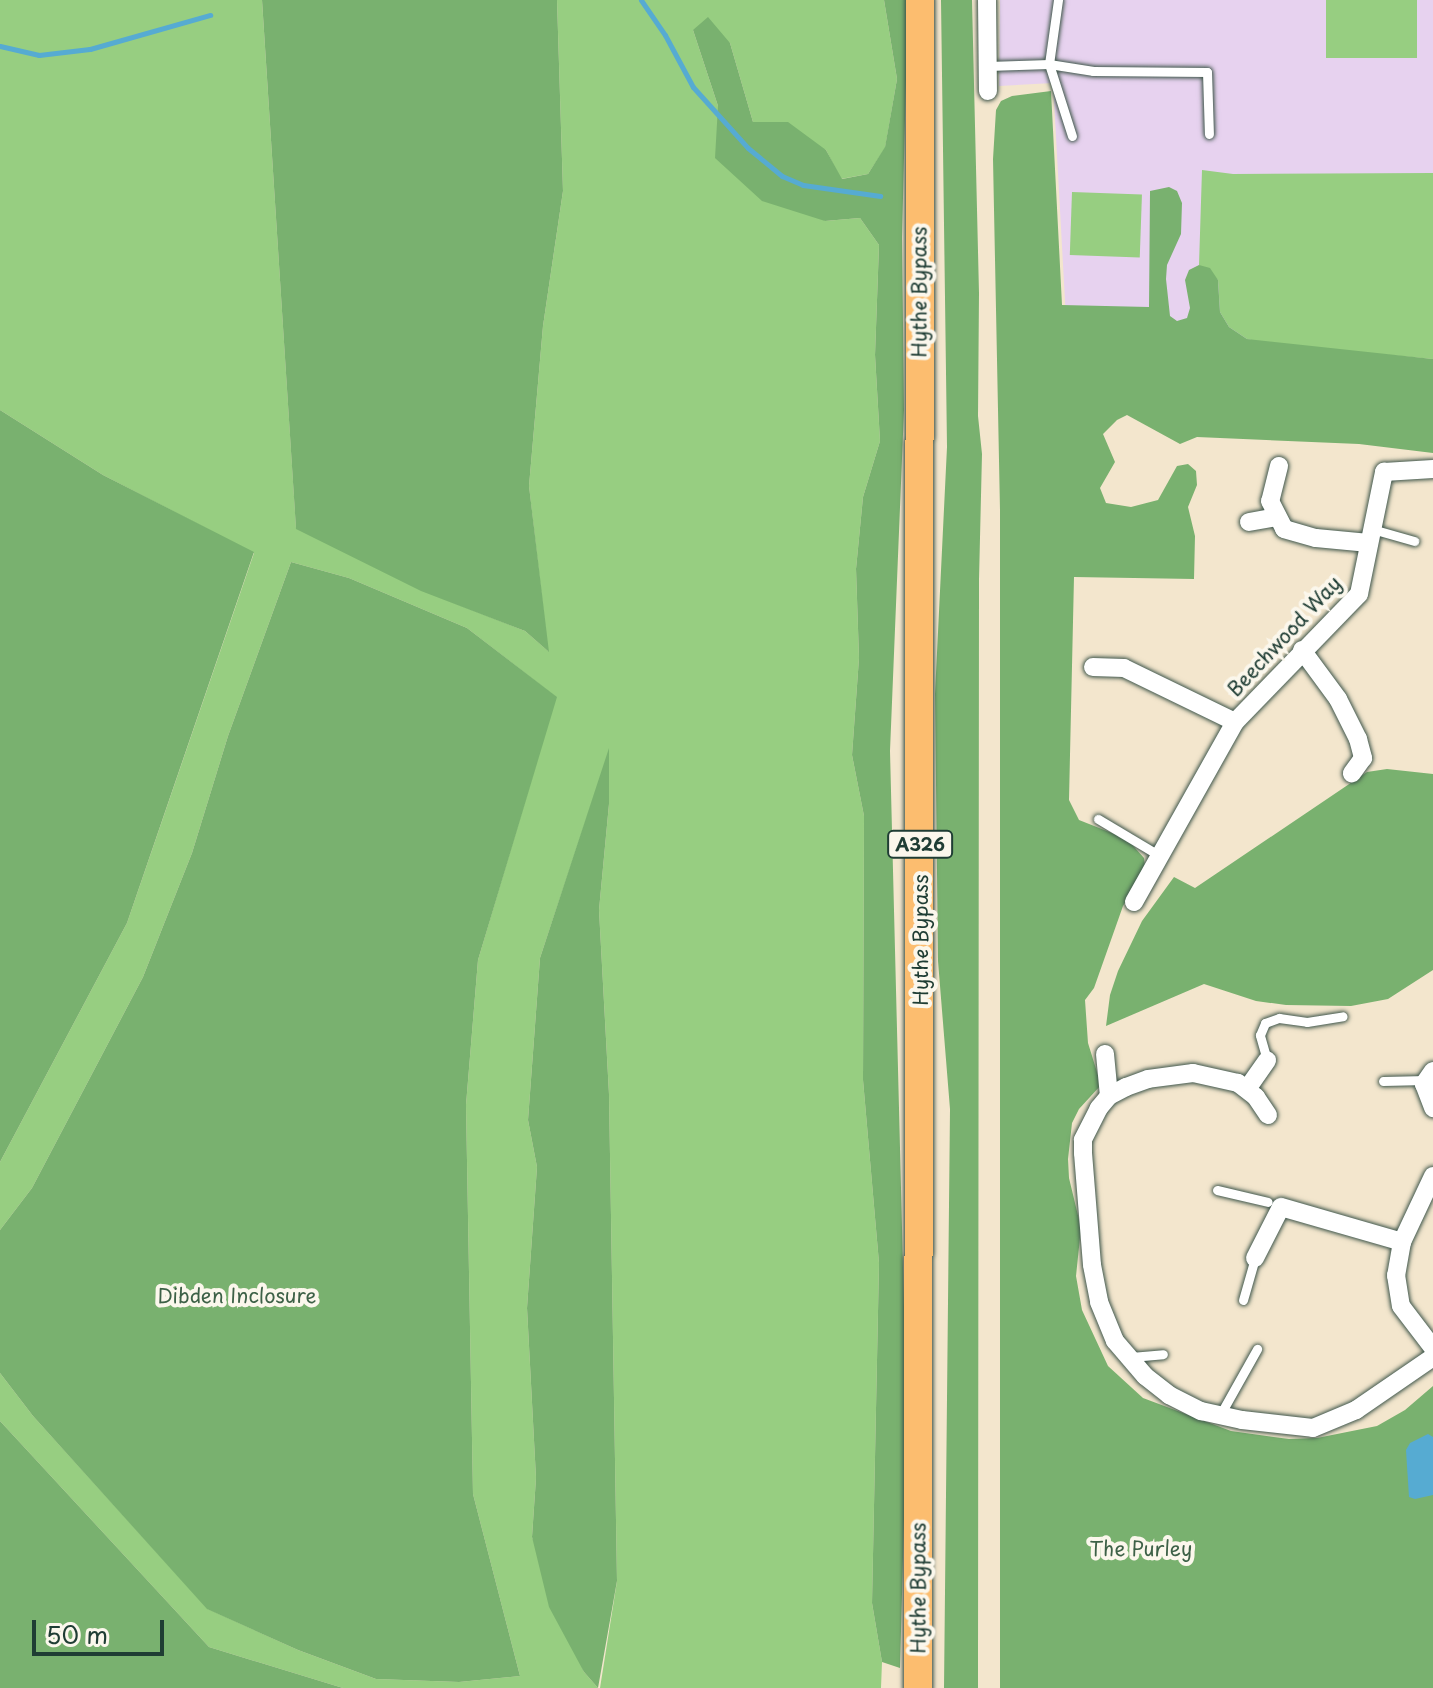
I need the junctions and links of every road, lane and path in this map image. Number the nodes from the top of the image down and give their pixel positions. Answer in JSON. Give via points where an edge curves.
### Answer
{"nodes":[{"id":1,"x":920,"y":0,"type":"edge"},
{"id":2,"x":987,"y":0,"type":"edge"},
{"id":3,"x":1058,"y":0,"type":"edge"},
{"id":4,"x":1049,"y":64,"type":"junction"},
{"id":5,"x":988,"y":66,"type":"junction"},
{"id":6,"x":988,"y":91,"type":"dead end"},
{"id":7,"x":1209,"y":134,"type":"dead end"},
{"id":8,"x":1072,"y":136,"type":"dead end"},
{"id":9,"x":1279,"y":466,"type":"dead end"},
{"id":10,"x":1433,"y":469,"type":"edge"},
{"id":11,"x":1278,"y":517,"type":"junction"},
{"id":12,"x":1249,"y":522,"type":"dead end"},
{"id":13,"x":1371,"y":536,"type":"junction"},
{"id":14,"x":1414,"y":541,"type":"dead end"},
{"id":15,"x":1302,"y":650,"type":"junction"},
{"id":16,"x":1093,"y":667,"type":"dead end"},
{"id":17,"x":1235,"y":722,"type":"junction"},
{"id":18,"x":1352,"y":773,"type":"dead end"},
{"id":19,"x":1098,"y":819,"type":"dead end"},
{"id":20,"x":1160,"y":856,"type":"junction"},
{"id":21,"x":1134,"y":902,"type":"dead end"},
{"id":22,"x":1343,"y":1016,"type":"dead end"},
{"id":23,"x":1105,"y":1054,"type":"dead end"},
{"id":24,"x":1267,"y":1060,"type":"joint"},
{"id":25,"x":1430,"y":1075,"type":"edge"},
{"id":26,"x":1383,"y":1081,"type":"dead end"},
{"id":27,"x":1247,"y":1089,"type":"junction"},
{"id":28,"x":1109,"y":1096,"type":"junction"},
{"id":29,"x":1433,"y":1108,"type":"edge"},
{"id":30,"x":1268,"y":1115,"type":"dead end"},
{"id":31,"x":1433,"y":1176,"type":"edge"},
{"id":32,"x":1217,"y":1190,"type":"dead end"},
{"id":33,"x":1275,"y":1204,"type":"junction"},
{"id":34,"x":1402,"y":1242,"type":"junction"},
{"id":35,"x":1255,"y":1258,"type":"joint"},
{"id":36,"x":1243,"y":1300,"type":"dead end"},
{"id":37,"x":1433,"y":1348,"type":"edge"},
{"id":38,"x":1257,"y":1349,"type":"dead end"},
{"id":39,"x":1163,"y":1354,"type":"dead end"},
{"id":40,"x":1433,"y":1357,"type":"edge"},
{"id":41,"x":1128,"y":1358,"type":"junction"},
{"id":42,"x":1220,"y":1415,"type":"junction"},
{"id":43,"x":918,"y":1688,"type":"edge"}],
"edges":[{"from":1,"to":43,"type":"main road","name":"Hythe Bypass","number":"A326"},
{"from":2,"to":5,"type":"street"},
{"from":3,"to":4,"type":"lane"},
{"from":4,"to":5,"type":"lane"},
{"from":4,"to":7,"type":"lane","via":[[1093,71],[1207,72]]},
{"from":4,"to":8,"type":"lane"},
{"from":5,"to":6,"type":"street"},
{"from":9,"to":11,"type":"street","via":[[1270,501]]},
{"from":10,"to":13,"type":"street","name":"Beechwood Way","via":[[1384,472]]},
{"from":11,"to":12,"type":"street"},
{"from":11,"to":13,"type":"street","via":[[1284,529],[1316,538]]},
{"from":13,"to":14,"type":"lane"},
{"from":13,"to":15,"type":"street","name":"Beechwood Way","via":[[1359,594]]},
{"from":15,"to":17,"type":"street","name":"Beechwood Way"},
{"from":15,"to":18,"type":"street","via":[[1338,699],[1358,739],[1363,758]]},
{"from":16,"to":17,"type":"street","via":[[1124,668]]},
{"from":17,"to":20,"type":"street","name":"Beechwood Way"},
{"from":19,"to":20,"type":"lane"},
{"from":20,"to":21,"type":"street","name":"Beechwood Way"},
{"from":22,"to":24,"type":"lane","via":[[1265,1023],[1260,1035]]},
{"from":23,"to":28,"type":"street"},
{"from":24,"to":27,"type":"street"},
{"from":25,"to":26,"type":"lane"},
{"from":25,"to":29,"type":"street","via":[[1425,1094]]},
{"from":27,"to":28,"type":"street","via":[[1230,1079],[1193,1073],[1148,1079]]},
{"from":27,"to":30,"type":"street"},
{"from":28,"to":41,"type":"street","via":[[1090,1123],[1083,1153],[1099,1302]]},
{"from":31,"to":34,"type":"street"},
{"from":32,"to":33,"type":"lane"},
{"from":33,"to":34,"type":"street"},
{"from":33,"to":35,"type":"street"},
{"from":34,"to":37,"type":"street","via":[[1396,1275],[1401,1306]]},
{"from":35,"to":36,"type":"lane"},
{"from":38,"to":42,"type":"lane"},
{"from":39,"to":41,"type":"lane"},
{"from":40,"to":42,"type":"street","via":[[1356,1410],[1313,1428]]},
{"from":41,"to":42,"type":"street","via":[[1169,1395]]}]}
